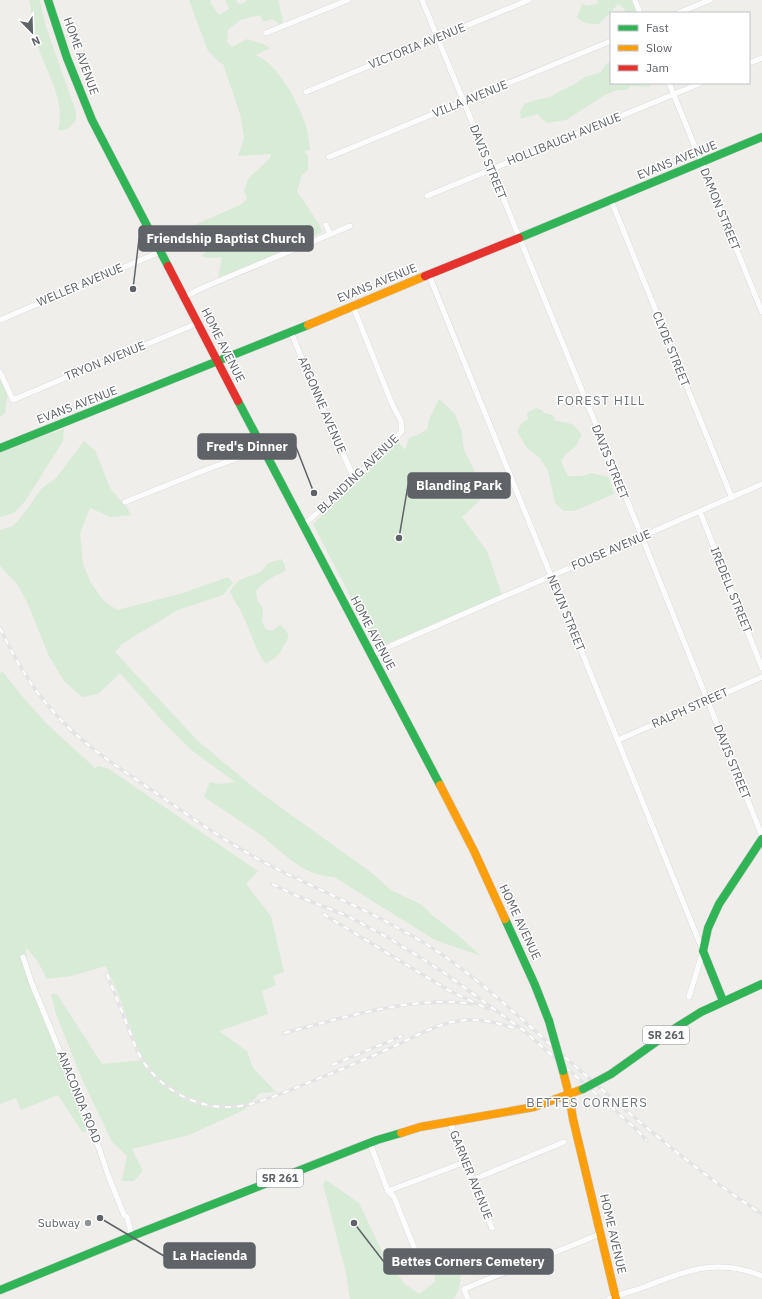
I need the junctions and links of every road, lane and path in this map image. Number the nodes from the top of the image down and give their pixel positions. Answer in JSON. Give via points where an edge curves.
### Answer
{"nodes":[{"id":1,"x":48,"y":0,"type":"edge"},
{"id":2,"x":348,"y":0,"type":"edge"},
{"id":3,"x":422,"y":0,"type":"edge"},
{"id":4,"x":529,"y":0,"type":"edge"},
{"id":5,"x":635,"y":0,"type":"edge"},
{"id":6,"x":710,"y":0,"type":"edge"},
{"id":7,"x":640,"y":12,"type":"edge"},
{"id":8,"x":680,"y":12,"type":"edge"},
{"id":9,"x":266,"y":33,"type":"dead end"},
{"id":10,"x":438,"y":38,"type":"junction"},
{"id":11,"x":610,"y":41,"type":"edge"},
{"id":12,"x":762,"y":58,"type":"edge"},
{"id":13,"x":750,"y":63,"type":"edge"},
{"id":14,"x":669,"y":84,"type":"edge"},
{"id":15,"x":699,"y":84,"type":"edge"},
{"id":16,"x":306,"y":92,"type":"dead end"},
{"id":17,"x":673,"y":95,"type":"junction"},
{"id":18,"x":464,"y":101,"type":"junction"},
{"id":19,"x":762,"y":138,"type":"edge"},
{"id":20,"x":329,"y":157,"type":"dead end"},
{"id":21,"x":701,"y":163,"type":"junction"},
{"id":22,"x":492,"y":170,"type":"junction"},
{"id":23,"x":428,"y":196,"type":"dead end"},
{"id":24,"x":611,"y":200,"type":"junction"},
{"id":25,"x":326,"y":225,"type":"dead end"},
{"id":26,"x":350,"y":226,"type":"dead end"},
{"id":27,"x":330,"y":234,"type":"junction"},
{"id":28,"x":519,"y":238,"type":"junction"},
{"id":29,"x":160,"y":252,"type":"junction"},
{"id":30,"x":429,"y":275,"type":"junction"},
{"id":31,"x":184,"y":296,"type":"junction"},
{"id":32,"x":353,"y":306,"type":"junction"},
{"id":33,"x":762,"y":312,"type":"edge"},
{"id":34,"x":0,"y":320,"type":"edge"},
{"id":35,"x":198,"y":323,"type":"junction"},
{"id":36,"x":291,"y":332,"type":"junction"},
{"id":37,"x":218,"y":362,"type":"junction"},
{"id":38,"x":0,"y":372,"type":"edge"},
{"id":39,"x":0,"y":448,"type":"edge"},
{"id":40,"x":263,"y":449,"type":"junction"},
{"id":41,"x":354,"y":478,"type":"junction"},
{"id":42,"x":762,"y":484,"type":"edge"},
{"id":43,"x":732,"y":498,"type":"junction"},
{"id":44,"x":126,"y":502,"type":"dead end"},
{"id":45,"x":700,"y":512,"type":"junction"},
{"id":46,"x":303,"y":525,"type":"junction"},
{"id":47,"x":642,"y":537,"type":"junction"},
{"id":48,"x":552,"y":576,"type":"junction"},
{"id":49,"x":372,"y":654,"type":"junction"},
{"id":50,"x":762,"y":668,"type":"edge"},
{"id":51,"x":762,"y":677,"type":"edge"},
{"id":52,"x":708,"y":701,"type":"junction"},
{"id":53,"x":618,"y":740,"type":"junction"},
{"id":54,"x":762,"y":836,"type":"edge"},
{"id":55,"x":762,"y":839,"type":"edge"},
{"id":56,"x":703,"y":951,"type":"junction"},
{"id":57,"x":23,"y":957,"type":"dead end"},
{"id":58,"x":762,"y":984,"type":"edge"},
{"id":59,"x":689,"y":996,"type":"dead end"},
{"id":60,"x":723,"y":1001,"type":"junction"},
{"id":61,"x":569,"y":1095,"type":"junction"},
{"id":62,"x":450,"y":1121,"type":"junction"},
{"id":63,"x":564,"y":1142,"type":"dead end"},
{"id":64,"x":370,"y":1143,"type":"junction"},
{"id":65,"x":465,"y":1162,"type":"junction"},
{"id":66,"x":472,"y":1180,"type":"junction"},
{"id":67,"x":388,"y":1191,"type":"junction"},
{"id":68,"x":492,"y":1228,"type":"dead end"},
{"id":69,"x":600,"y":1234,"type":"junction"},
{"id":70,"x":132,"y":1236,"type":"junction"},
{"id":71,"x":423,"y":1270,"type":"dead end"},
{"id":72,"x":762,"y":1276,"type":"edge"},
{"id":73,"x":0,"y":1290,"type":"edge"},
{"id":74,"x":613,"y":1298,"type":"edge"},
{"id":75,"x":468,"y":1299,"type":"edge"}],
"edges":[{"from":1,"to":29,"type":"street","name":"HOME AVENUE","via":[[88,112]]},
{"from":2,"to":9,"type":"street"},
{"from":3,"to":10,"type":"street","name":"DAVIS STREET"},
{"from":4,"to":10,"type":"street","name":"VICTORIA AVENUE"},
{"from":5,"to":7,"type":"street"},
{"from":6,"to":8,"type":"street"},
{"from":10,"to":16,"type":"street","name":"VICTORIA AVENUE"},
{"from":10,"to":18,"type":"street","name":"DAVIS STREET"},
{"from":11,"to":18,"type":"street","name":"VILLA AVENUE"},
{"from":12,"to":13,"type":"street"},
{"from":14,"to":17,"type":"street","name":"DAMON STREET"},
{"from":15,"to":17,"type":"street","name":"HOLLIBAUGH AVENUE"},
{"from":17,"to":21,"type":"street","name":"DAMON STREET"},
{"from":17,"to":22,"type":"street","name":"HOLLIBAUGH AVENUE"},
{"from":18,"to":20,"type":"street","name":"VILLA AVENUE"},
{"from":18,"to":22,"type":"street","name":"DAVIS STREET"},
{"from":19,"to":21,"type":"street","name":"EVANS AVENUE"},
{"from":21,"to":24,"type":"street","name":"EVANS AVENUE"},
{"from":21,"to":33,"type":"street","name":"DAMON STREET"},
{"from":22,"to":23,"type":"street","name":"HOLLIBAUGH AVENUE"},
{"from":22,"to":28,"type":"street","name":"DAVIS STREET"},
{"from":24,"to":28,"type":"street","name":"EVANS AVENUE"},
{"from":24,"to":43,"type":"street","name":"CLYDE STREET"},
{"from":25,"to":27,"type":"street"},
{"from":26,"to":27,"type":"street"},
{"from":27,"to":31,"type":"street"},
{"from":28,"to":30,"type":"street","name":"EVANS AVENUE"},
{"from":28,"to":47,"type":"street","name":"DAVIS STREET"},
{"from":29,"to":31,"type":"street","name":"HOME AVENUE"},
{"from":29,"to":34,"type":"street","name":"WELLER AVENUE"},
{"from":30,"to":32,"type":"street","name":"EVANS AVENUE"},
{"from":30,"to":48,"type":"street","name":"NEVIN STREET"},
{"from":31,"to":35,"type":"street","name":"HOME AVENUE"},
{"from":32,"to":36,"type":"street","name":"EVANS AVENUE"},
{"from":32,"to":41,"type":"street","name":"BLANDING AVENUE","via":[[402,426],[398,436]]},
{"from":35,"to":37,"type":"street","name":"HOME AVENUE"},
{"from":35,"to":38,"type":"street","name":"TRYON AVENUE","via":[[13,400]]},
{"from":36,"to":37,"type":"street","name":"EVANS AVENUE"},
{"from":36,"to":41,"type":"street","name":"ARGONNE AVENUE"},
{"from":37,"to":39,"type":"street","name":"EVANS AVENUE"},
{"from":37,"to":40,"type":"street","name":"HOME AVENUE"},
{"from":40,"to":44,"type":"street"},
{"from":40,"to":46,"type":"street","name":"HOME AVENUE"},
{"from":41,"to":46,"type":"street","name":"BLANDING AVENUE"},
{"from":42,"to":43,"type":"street","name":"FOUSE AVENUE"},
{"from":43,"to":45,"type":"street","name":"FOUSE AVENUE"},
{"from":45,"to":47,"type":"street","name":"FOUSE AVENUE"},
{"from":45,"to":50,"type":"street","name":"IREDELL STREET"},
{"from":46,"to":49,"type":"street","name":"HOME AVENUE"},
{"from":47,"to":48,"type":"street","name":"FOUSE AVENUE"},
{"from":47,"to":52,"type":"street","name":"DAVIS STREET"},
{"from":48,"to":49,"type":"street","name":"FOUSE AVENUE"},
{"from":48,"to":53,"type":"street","name":"NEVIN STREET"},
{"from":49,"to":61,"type":"street","name":"HOME AVENUE","bridge":true,"via":[[474,851],[535,984],[549,1021]]},
{"from":51,"to":52,"type":"street","name":"RALPH STREET"},
{"from":52,"to":53,"type":"street","name":"RALPH STREET"},
{"from":52,"to":54,"type":"street","name":"DAVIS STREET"},
{"from":53,"to":56,"type":"street","name":"NEVIN STREET"},
{"from":55,"to":56,"type":"street","via":[[719,904],[708,928]]},
{"from":56,"to":59,"type":"street"},
{"from":56,"to":60,"type":"street"},
{"from":57,"to":70,"type":"street","name":"ANACONDA ROAD","via":[[124,1215],[127,1217]]},
{"from":58,"to":60,"type":"street","number":"SR 261"},
{"from":60,"to":61,"type":"street","number":"SR 261","bridge":true,"via":[[677,1027],[611,1074]]},
{"from":61,"to":62,"type":"street","number":"SR 261","via":[[519,1110]]},
{"from":61,"to":69,"type":"street","name":"HOME AVENUE"},
{"from":62,"to":64,"type":"street","number":"SR 261"},
{"from":62,"to":65,"type":"street","name":"GARNER AVENUE"},
{"from":63,"to":66,"type":"street"},
{"from":64,"to":67,"type":"street"},
{"from":64,"to":70,"type":"street","number":"SR 261"},
{"from":65,"to":66,"type":"street","name":"GARNER AVENUE"},
{"from":65,"to":67,"type":"street"},
{"from":66,"to":68,"type":"street","name":"GARNER AVENUE"},
{"from":67,"to":71,"type":"street","via":[[394,1198]]},
{"from":69,"to":74,"type":"street","name":"HOME AVENUE"},
{"from":69,"to":75,"type":"street","via":[[464,1289]]},
{"from":70,"to":73,"type":"street","number":"SR 261"},
{"from":72,"to":74,"type":"street","via":[[734,1268],[703,1268],[679,1273]]}]}
